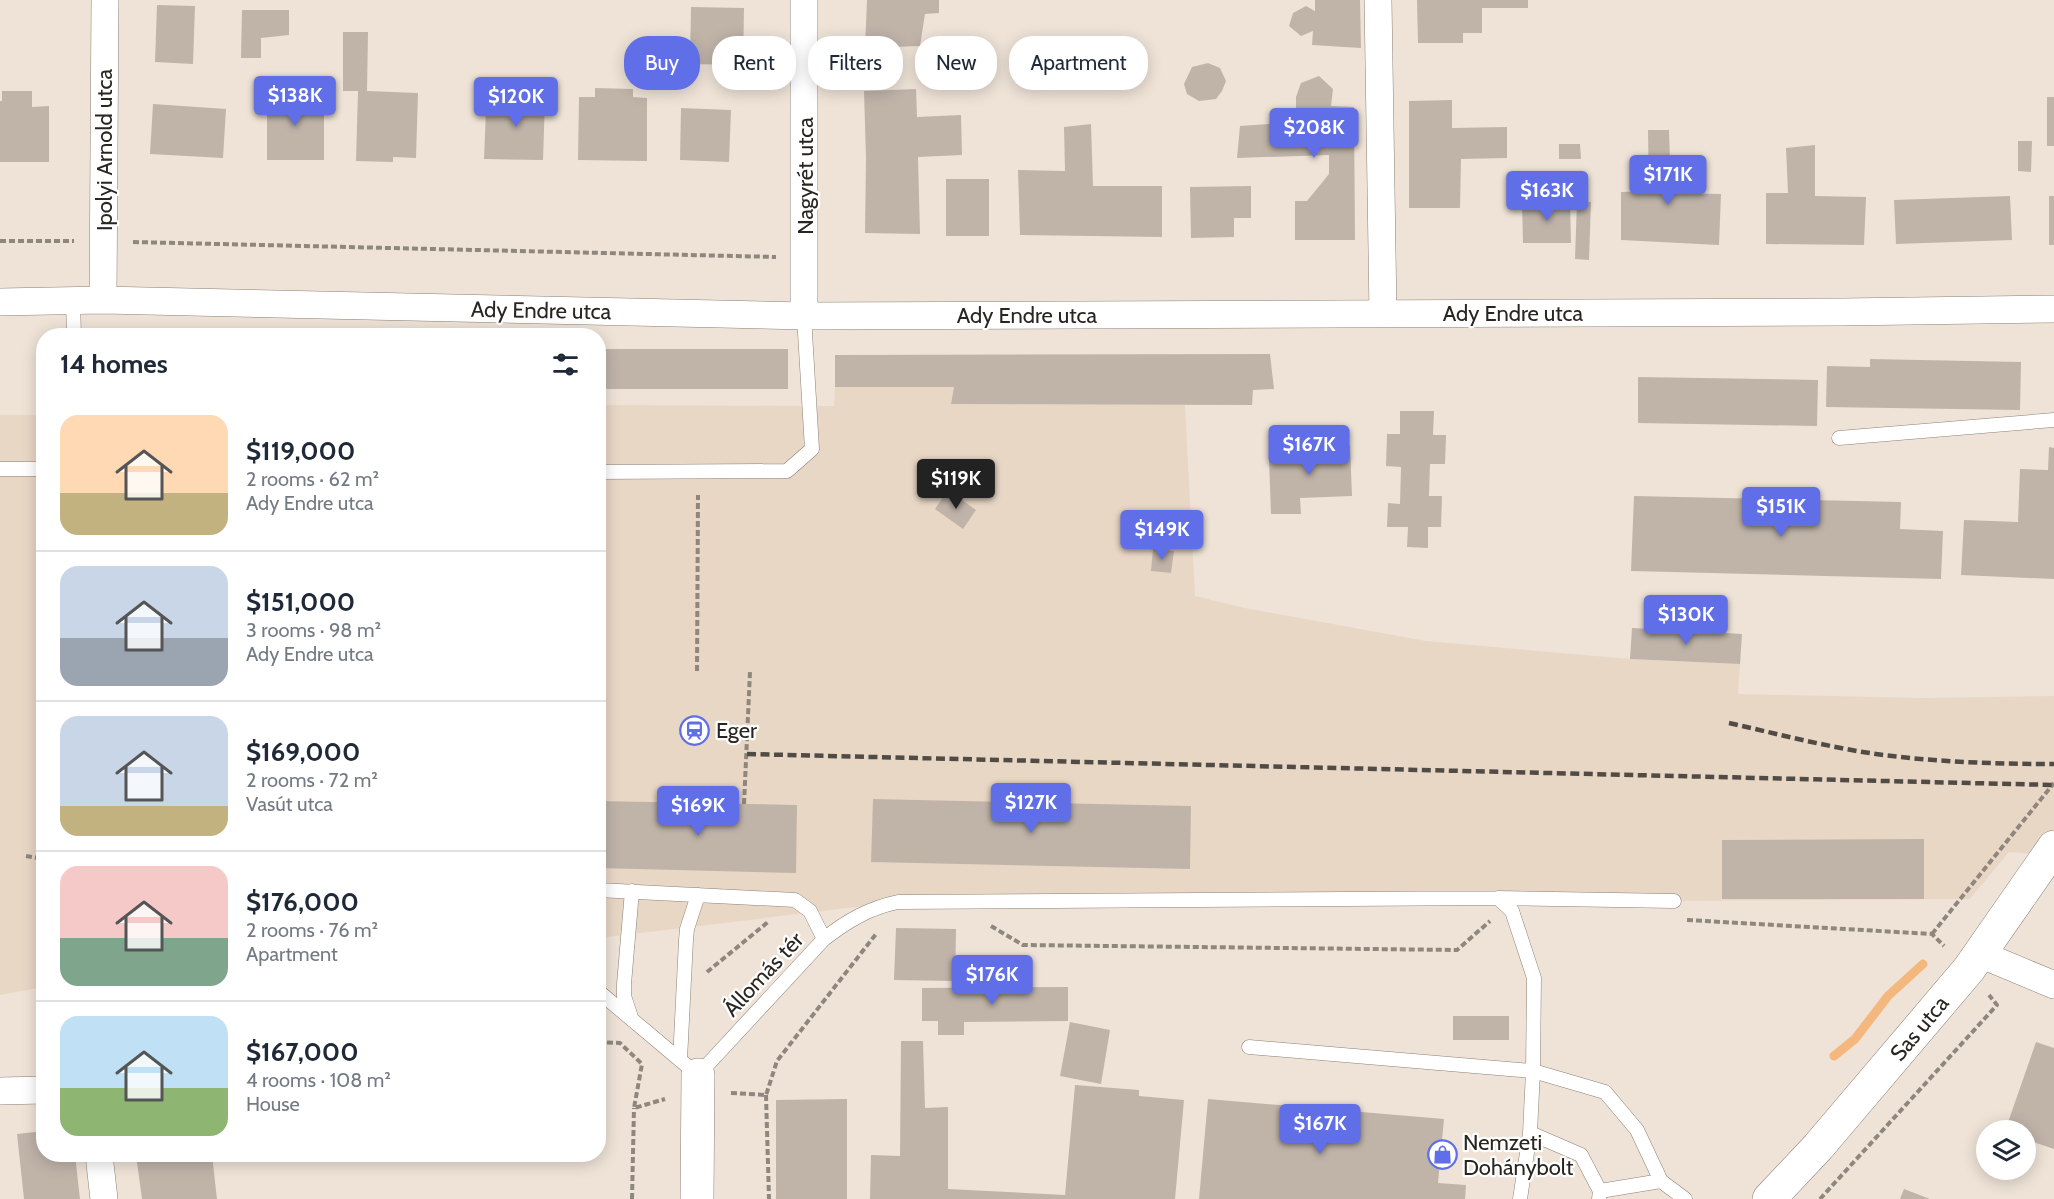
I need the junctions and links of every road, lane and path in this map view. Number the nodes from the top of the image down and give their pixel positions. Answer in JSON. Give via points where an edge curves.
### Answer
{"nodes":[{"id":1,"x":105,"y":0,"type":"edge"},
{"id":2,"x":804,"y":0,"type":"edge"},
{"id":3,"x":1378,"y":0,"type":"edge"},
{"id":4,"x":0,"y":241,"type":"edge"},
{"id":5,"x":104,"y":241,"type":"junction"},
{"id":6,"x":804,"y":258,"type":"junction"},
{"id":7,"x":103,"y":300,"type":"junction"},
{"id":8,"x":73,"y":301,"type":"junction"},
{"id":9,"x":0,"y":302,"type":"edge"},
{"id":10,"x":2054,"y":309,"type":"edge"},
{"id":11,"x":1383,"y":313,"type":"junction"},
{"id":12,"x":804,"y":316,"type":"junction"},
{"id":13,"x":74,"y":328,"type":"edge"},
{"id":14,"x":2054,"y":420,"type":"edge"},
{"id":15,"x":1839,"y":438,"type":"dead end"},
{"id":16,"x":36,"y":468,"type":"edge"},
{"id":17,"x":0,"y":469,"type":"edge"},
{"id":18,"x":606,"y":472,"type":"edge"},
{"id":19,"x":698,"y":472,"type":"junction"},
{"id":20,"x":698,"y":671,"type":"dead end"},
{"id":21,"x":750,"y":672,"type":"dead end"},
{"id":22,"x":2054,"y":783,"type":"edge"},
{"id":23,"x":744,"y":804,"type":"dead end"},
{"id":24,"x":2054,"y":846,"type":"edge"},
{"id":25,"x":26,"y":856,"type":"dead end"},
{"id":26,"x":36,"y":858,"type":"edge"},
{"id":27,"x":606,"y":890,"type":"edge"},
{"id":28,"x":632,"y":891,"type":"junction"},
{"id":29,"x":698,"y":895,"type":"junction"},
{"id":30,"x":1498,"y":898,"type":"junction"},
{"id":31,"x":795,"y":900,"type":"junction"},
{"id":32,"x":1674,"y":901,"type":"dead end"},
{"id":33,"x":1512,"y":911,"type":"junction"},
{"id":34,"x":1687,"y":921,"type":"dead end"},
{"id":35,"x":985,"y":922,"type":"dead end"},
{"id":36,"x":880,"y":929,"type":"dead end"},
{"id":37,"x":1932,"y":934,"type":"junction"},
{"id":38,"x":824,"y":939,"type":"junction"},
{"id":39,"x":1974,"y":962,"type":"junction"},
{"id":40,"x":2054,"y":985,"type":"edge"},
{"id":41,"x":683,"y":991,"type":"junction"},
{"id":42,"x":606,"y":998,"type":"edge"},
{"id":43,"x":631,"y":1018,"type":"junction"},
{"id":44,"x":606,"y":1042,"type":"edge"},
{"id":45,"x":1249,"y":1047,"type":"dead end"},
{"id":46,"x":1533,"y":1071,"type":"junction"},
{"id":47,"x":692,"y":1075,"type":"junction"},
{"id":48,"x":36,"y":1090,"type":"edge"},
{"id":49,"x":0,"y":1091,"type":"edge"},
{"id":50,"x":766,"y":1095,"type":"junction"},
{"id":51,"x":634,"y":1108,"type":"junction"},
{"id":52,"x":1530,"y":1133,"type":"junction"},
{"id":53,"x":100,"y":1162,"type":"edge"},
{"id":54,"x":1662,"y":1180,"type":"junction"},
{"id":55,"x":1599,"y":1195,"type":"edge"},
{"id":56,"x":104,"y":1199,"type":"edge"},
{"id":57,"x":632,"y":1199,"type":"edge"},
{"id":58,"x":698,"y":1199,"type":"edge"},
{"id":59,"x":770,"y":1199,"type":"edge"},
{"id":60,"x":1520,"y":1199,"type":"edge"},
{"id":61,"x":1685,"y":1199,"type":"edge"},
{"id":62,"x":1769,"y":1199,"type":"edge"},
{"id":63,"x":1820,"y":1199,"type":"edge"}],
"edges":[{"from":1,"to":5,"type":"street","name":"Ipolyi Arnold utca"},
{"from":2,"to":6,"type":"street","name":"Nagyrét utca"},
{"from":3,"to":11,"type":"street"},
{"from":4,"to":5,"type":"path"},
{"from":5,"to":6,"type":"path"},
{"from":5,"to":7,"type":"street","name":"Ipolyi Arnold utca"},
{"from":6,"to":12,"type":"street","name":"Nagyrét utca"},
{"from":7,"to":8,"type":"street","name":"Ady Endre utca"},
{"from":7,"to":12,"type":"street","name":"Ady Endre utca"},
{"from":8,"to":9,"type":"street","name":"Ady Endre utca"},
{"from":8,"to":13,"type":"lane"},
{"from":10,"to":11,"type":"street","name":"Ady Endre utca"},
{"from":11,"to":12,"type":"street","name":"Ady Endre utca"},
{"from":12,"to":19,"type":"lane","via":[[812,449],[787,471]]},
{"from":14,"to":15,"type":"lane"},
{"from":16,"to":17,"type":"lane"},
{"from":18,"to":19,"type":"lane"},
{"from":19,"to":20,"type":"path"},
{"from":21,"to":23,"type":"path"},
{"from":22,"to":37,"type":"path"},
{"from":24,"to":39,"type":"main road","name":"Sas utca"},
{"from":25,"to":26,"type":"path"},
{"from":27,"to":28,"type":"lane","name":"Állomás tér"},
{"from":28,"to":29,"type":"lane","name":"Állomás tér"},
{"from":28,"to":43,"type":"lane","via":[[624,984]]},
{"from":29,"to":31,"type":"lane","name":"Állomás tér"},
{"from":29,"to":41,"type":"lane","via":[[687,928]]},
{"from":30,"to":32,"type":"lane"},
{"from":30,"to":33,"type":"lane"},
{"from":30,"to":38,"type":"lane","via":[[898,902],[860,914]]},
{"from":31,"to":38,"type":"lane","name":"Állomás tér","via":[[810,911]]},
{"from":31,"to":41,"type":"path"},
{"from":33,"to":35,"type":"path","via":[[1488,922],[1456,950],[1023,945]]},
{"from":33,"to":46,"type":"lane","via":[[1534,978]]},
{"from":34,"to":37,"type":"path"},
{"from":36,"to":50,"type":"path","via":[[777,1061]]},
{"from":37,"to":39,"type":"path"},
{"from":38,"to":47,"type":"lane","name":"Állomás tér"},
{"from":39,"to":40,"type":"street"},
{"from":39,"to":62,"type":"main road","name":"Sas utca","via":[[1818,1147]]},
{"from":39,"to":63,"type":"path","via":[[1996,1005]]},
{"from":41,"to":47,"type":"lane"},
{"from":42,"to":43,"type":"lane"},
{"from":43,"to":47,"type":"lane"},
{"from":44,"to":51,"type":"path","via":[[620,1043],[642,1064]]},
{"from":45,"to":46,"type":"lane"},
{"from":46,"to":52,"type":"lane"},
{"from":46,"to":54,"type":"lane","via":[[1605,1092],[1637,1130]]},
{"from":47,"to":50,"type":"path"},
{"from":47,"to":51,"type":"path"},
{"from":47,"to":58,"type":"main road"},
{"from":48,"to":49,"type":"street"},
{"from":50,"to":59,"type":"path"},
{"from":51,"to":57,"type":"path"},
{"from":52,"to":55,"type":"lane","via":[[1581,1155]]},
{"from":52,"to":60,"type":"lane"},
{"from":53,"to":56,"type":"street"},
{"from":54,"to":55,"type":"lane"},
{"from":54,"to":61,"type":"lane"}]}
